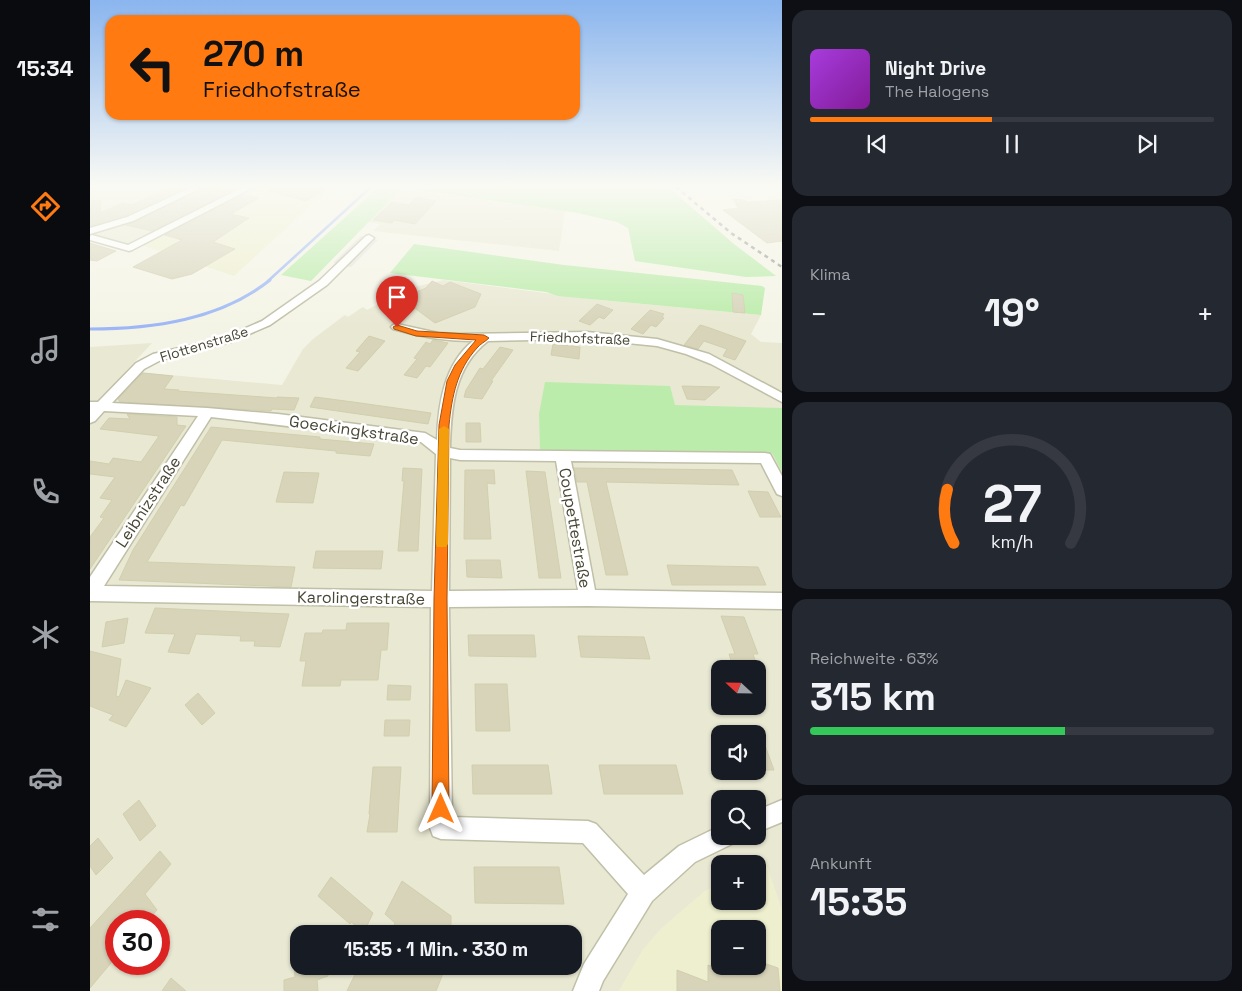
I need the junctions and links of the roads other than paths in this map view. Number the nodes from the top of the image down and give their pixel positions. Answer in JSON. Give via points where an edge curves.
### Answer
{"nodes":[{"id":1,"x":158,"y":233,"type":"edge"},
{"id":2,"x":90,"y":235,"type":"edge"},
{"id":3,"x":369,"y":238,"type":"dead end"},
{"id":4,"x":397,"y":327,"type":"dead end"},
{"id":5,"x":484,"y":338,"type":"junction"},
{"id":6,"x":782,"y":398,"type":"edge"},
{"id":7,"x":95,"y":407,"type":"edge"},
{"id":8,"x":206,"y":412,"type":"junction"},
{"id":9,"x":90,"y":418,"type":"edge"},
{"id":10,"x":444,"y":452,"type":"junction"},
{"id":11,"x":563,"y":458,"type":"junction"},
{"id":12,"x":782,"y":490,"type":"edge"},
{"id":13,"x":90,"y":592,"type":"edge"},
{"id":14,"x":588,"y":598,"type":"junction"},
{"id":15,"x":440,"y":599,"type":"junction"},
{"id":16,"x":782,"y":601,"type":"edge"},
{"id":17,"x":782,"y":811,"type":"edge"},
{"id":18,"x":766,"y":818,"type":"edge"},
{"id":19,"x":711,"y":842,"type":"edge"},
{"id":20,"x":643,"y":892,"type":"junction"},
{"id":21,"x":586,"y":991,"type":"edge"}],
"edges":[{"from":1,"to":2,"type":"street","via":[[129,248]]},
{"from":3,"to":7,"type":"street","name":"Flottenstraße","via":[[334,274],[282,313],[227,340],[147,362]]},
{"from":4,"to":5,"type":"street","name":"Friedhofstraße","via":[[416,334]]},
{"from":5,"to":6,"type":"street","name":"Friedhofstraße","via":[[573,335],[648,342],[703,356]]},
{"from":5,"to":10,"type":"street","via":[[466,355],[452,381],[444,425]]},
{"from":7,"to":8,"type":"street","name":"Goeckingkstraße"},
{"from":7,"to":9,"type":"street","name":"Flottenstraße"},
{"from":8,"to":10,"type":"street","name":"Goeckingkstraße","via":[[425,438]]},
{"from":8,"to":13,"type":"street","name":"Leibnizstraße"},
{"from":10,"to":11,"type":"street","name":"Goeckingkstraße","via":[[460,456]]},
{"from":10,"to":15,"type":"street"},
{"from":11,"to":12,"type":"street","name":"Goeckingkstraße","via":[[765,458]]},
{"from":11,"to":14,"type":"street","name":"Coupettestraße"},
{"from":13,"to":15,"type":"street","name":"Karolingerstraße"},
{"from":14,"to":15,"type":"street","name":"Karolingerstraße"},
{"from":14,"to":16,"type":"street","name":"Karolingerstraße"},
{"from":15,"to":20,"type":"street","via":[[441,828],[588,832]]},
{"from":17,"to":18,"type":"street"},
{"from":19,"to":20,"type":"street","via":[[687,854]]},
{"from":20,"to":21,"type":"street","via":[[593,973]]}]}
